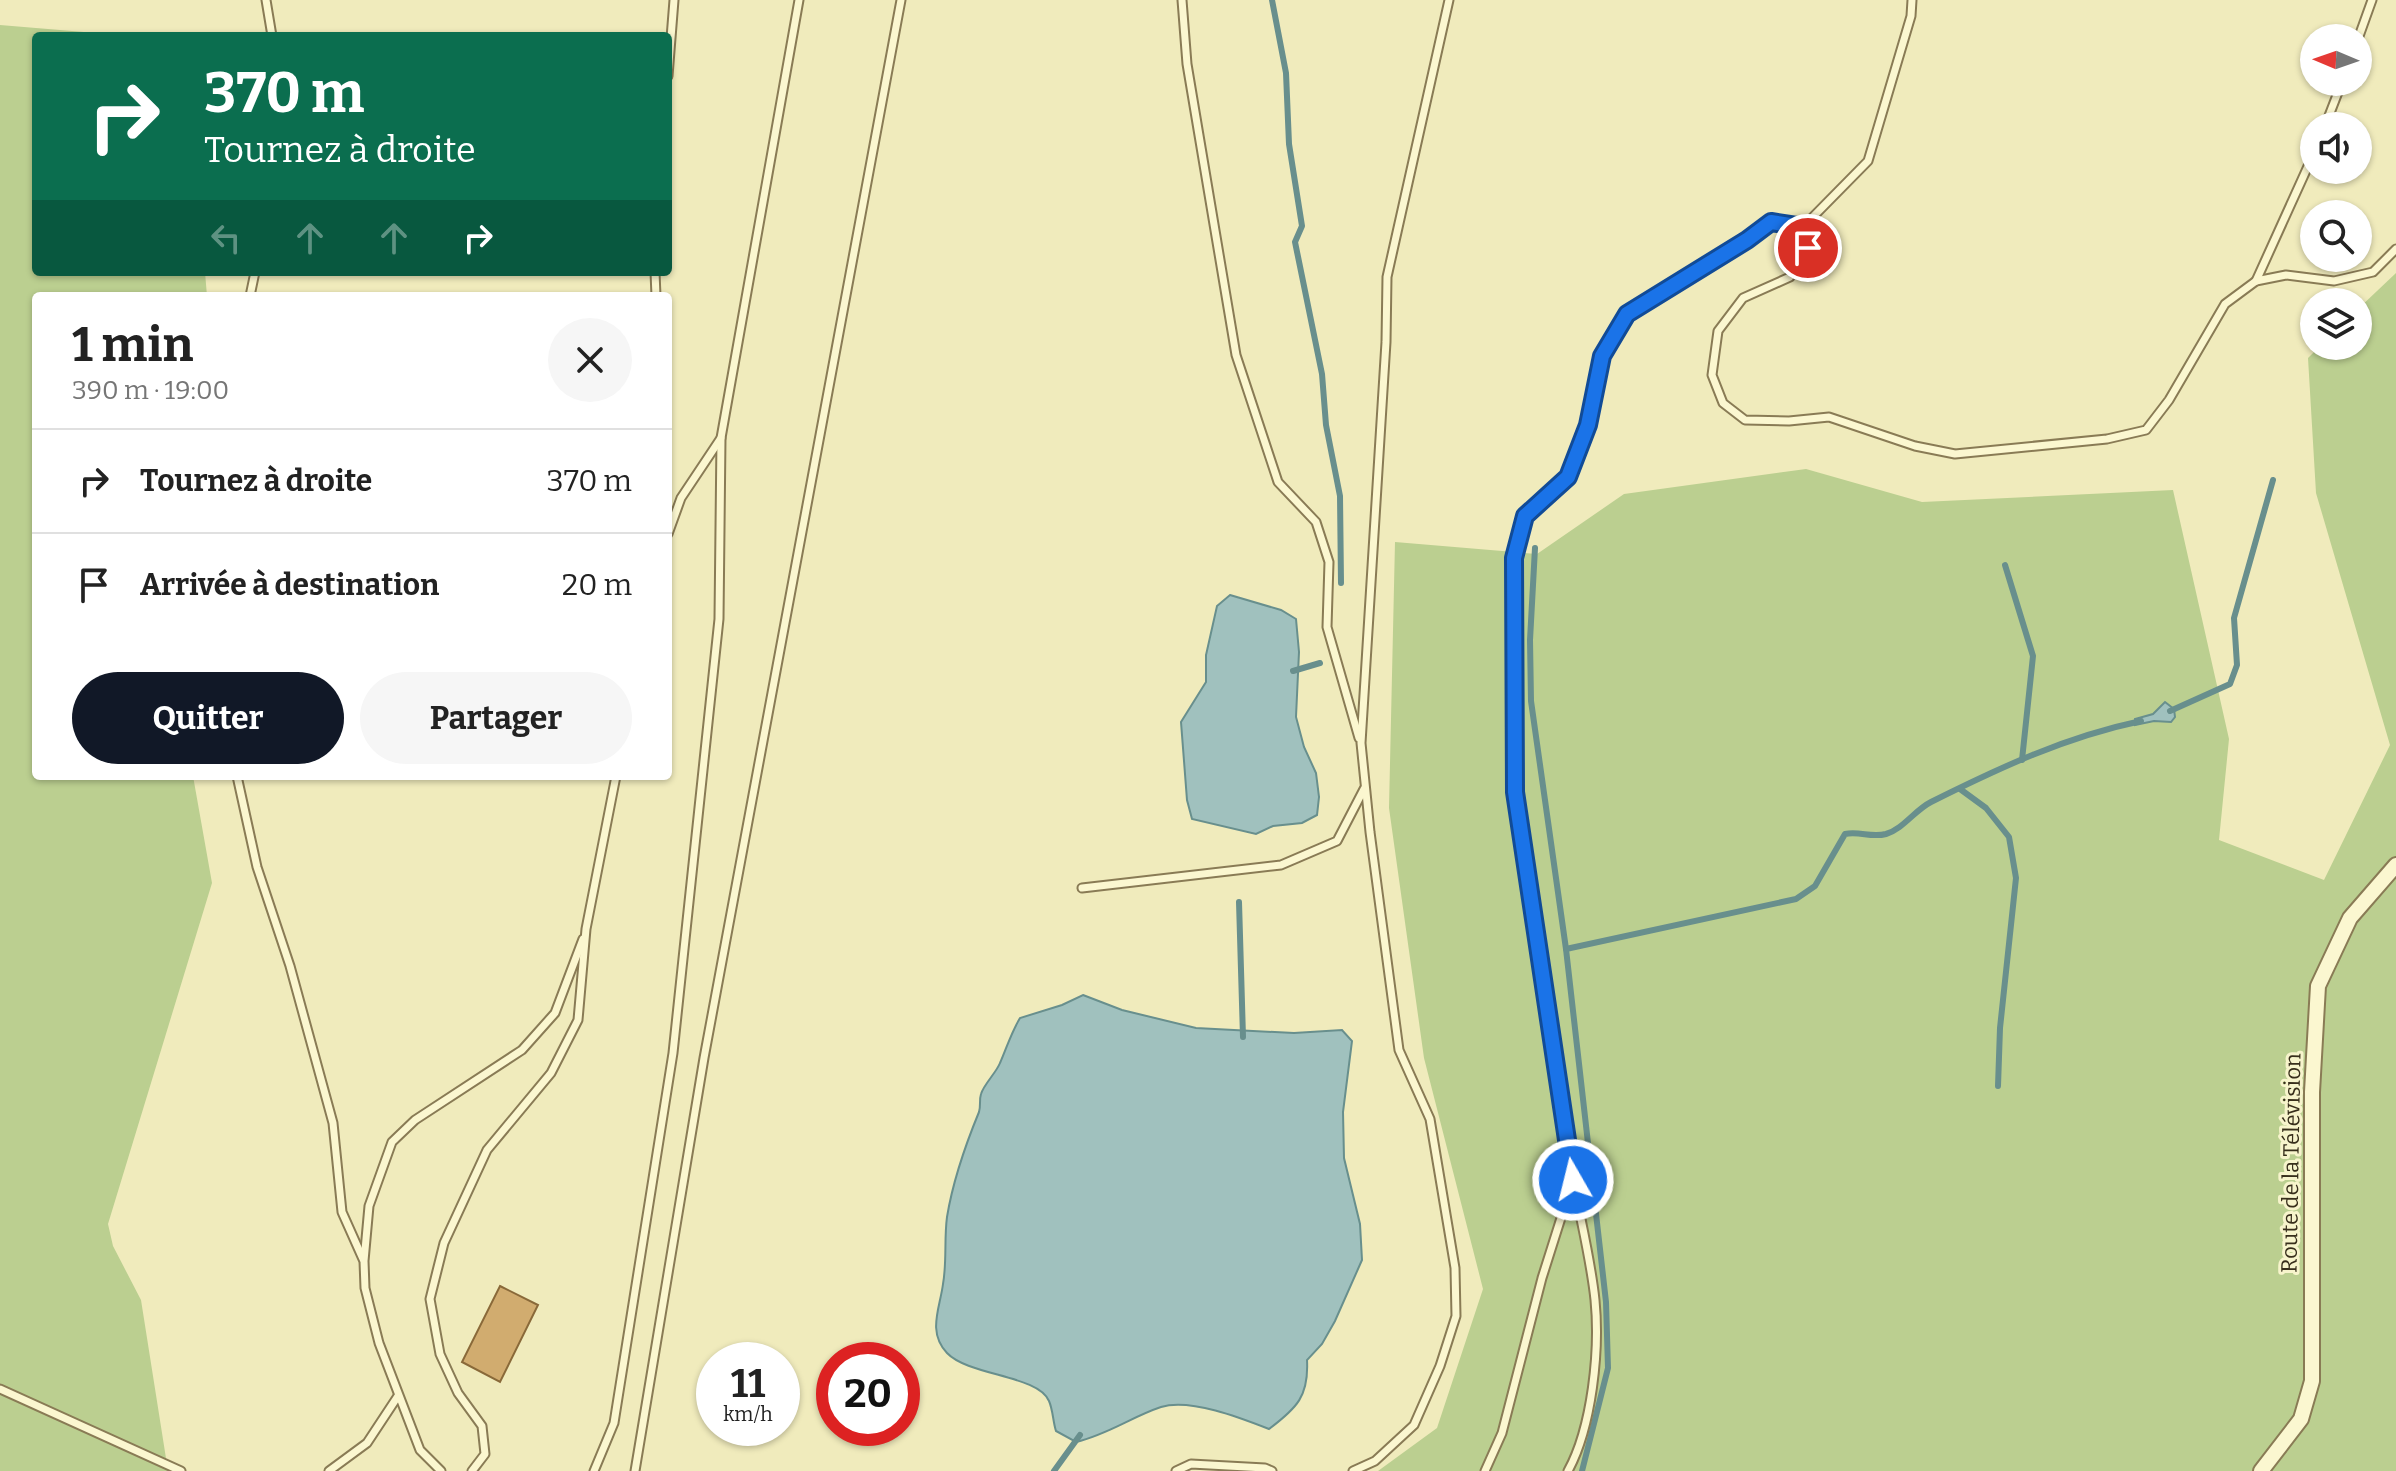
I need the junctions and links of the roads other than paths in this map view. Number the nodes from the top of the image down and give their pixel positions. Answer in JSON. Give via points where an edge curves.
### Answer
{"nodes":[{"id":1,"x":266,"y":0,"type":"edge"},
{"id":2,"x":674,"y":0,"type":"edge"},
{"id":3,"x":799,"y":0,"type":"edge"},
{"id":4,"x":901,"y":0,"type":"edge"},
{"id":5,"x":1182,"y":0,"type":"edge"},
{"id":6,"x":1449,"y":0,"type":"edge"},
{"id":7,"x":1912,"y":0,"type":"edge"},
{"id":8,"x":2372,"y":0,"type":"edge"},
{"id":9,"x":2363,"y":24,"type":"edge"},
{"id":10,"x":271,"y":32,"type":"edge"},
{"id":11,"x":671,"y":32,"type":"edge"},
{"id":12,"x":2300,"y":184,"type":"edge"},
{"id":13,"x":1803,"y":227,"type":"junction"},
{"id":14,"x":2396,"y":249,"type":"edge"},
{"id":15,"x":2256,"y":281,"type":"junction"},
{"id":16,"x":721,"y":438,"type":"junction"},
{"id":17,"x":672,"y":523,"type":"edge"},
{"id":18,"x":1361,"y":743,"type":"junction"},
{"id":19,"x":238,"y":780,"type":"edge"},
{"id":20,"x":615,"y":780,"type":"edge"},
{"id":21,"x":1365,"y":787,"type":"junction"},
{"id":22,"x":2396,"y":865,"type":"edge"},
{"id":23,"x":1082,"y":888,"type":"dead end"},
{"id":24,"x":586,"y":929,"type":"junction"},
{"id":25,"x":1573,"y":1180,"type":"junction"},
{"id":26,"x":364,"y":1261,"type":"junction"},
{"id":27,"x":0,"y":1389,"type":"edge"},
{"id":28,"x":398,"y":1396,"type":"junction"},
{"id":29,"x":181,"y":1471,"type":"edge"},
{"id":30,"x":329,"y":1471,"type":"edge"},
{"id":31,"x":441,"y":1471,"type":"edge"},
{"id":32,"x":472,"y":1471,"type":"edge"},
{"id":33,"x":594,"y":1471,"type":"edge"},
{"id":34,"x":635,"y":1471,"type":"edge"},
{"id":35,"x":1176,"y":1471,"type":"edge"},
{"id":36,"x":1272,"y":1471,"type":"edge"},
{"id":37,"x":1353,"y":1471,"type":"edge"},
{"id":38,"x":1485,"y":1471,"type":"edge"},
{"id":39,"x":1568,"y":1471,"type":"edge"},
{"id":40,"x":2261,"y":1471,"type":"edge"}],
"edges":[{"from":1,"to":10,"type":"lane"},
{"from":2,"to":11,"type":"lane"},
{"from":3,"to":16,"type":"lane"},
{"from":4,"to":34,"type":"lane","via":[[704,1058]]},
{"from":5,"to":18,"type":"lane","via":[[1187,64],[1236,355],[1278,482],[1316,522],[1329,562],[1327,627]]},
{"from":6,"to":18,"type":"lane","via":[[1387,277]]},
{"from":7,"to":13,"type":"lane","via":[[1868,161]]},
{"from":8,"to":9,"type":"lane"},
{"from":12,"to":15,"type":"lane"},
{"from":13,"to":15,"type":"lane","via":[[1808,248],[1790,277],[1743,298],[1718,331],[1712,375],[1723,403],[1745,420],[1829,417],[1955,454],[2107,439],[2146,430],[2225,304]]},
{"from":13,"to":25,"type":"lane","via":[[1771,222],[1627,314],[1602,356],[1588,425],[1568,477],[1525,516],[1514,558],[1515,792]]},
{"from":14,"to":15,"type":"lane","via":[[2373,272],[2334,281],[2286,275]]},
{"from":16,"to":17,"type":"lane","via":[[681,498]]},
{"from":16,"to":33,"type":"lane","via":[[719,619],[673,1053],[614,1423]]},
{"from":18,"to":21,"type":"lane"},
{"from":19,"to":26,"type":"lane","via":[[257,867],[333,1123],[342,1212]]},
{"from":20,"to":24,"type":"lane"},
{"from":21,"to":23,"type":"lane","via":[[1337,841],[1281,865]]},
{"from":21,"to":37,"type":"lane","via":[[1399,1050],[1430,1119],[1455,1268],[1456,1316],[1414,1425],[1375,1461]]},
{"from":22,"to":40,"type":"street","name":"Route de la Télévision","via":[[2350,918],[2318,986],[2312,1092],[2312,1381],[2301,1419]]},
{"from":24,"to":26,"type":"lane","via":[[555,1013],[522,1050],[415,1120],[392,1142],[369,1206]]},
{"from":24,"to":32,"type":"lane","via":[[578,1020],[551,1073],[487,1150],[444,1243],[430,1299],[440,1354],[458,1393],[482,1426],[485,1454]]},
{"from":25,"to":38,"type":"lane","via":[[1502,1433]]},
{"from":25,"to":39,"type":"lane","via":[[1595,1302],[1594,1389]]},
{"from":26,"to":28,"type":"lane","via":[[365,1288]]},
{"from":27,"to":29,"type":"lane"},
{"from":28,"to":30,"type":"lane","via":[[367,1443]]},
{"from":28,"to":31,"type":"lane","via":[[420,1450]]},
{"from":35,"to":36,"type":"lane","via":[[1191,1464]]}]}
